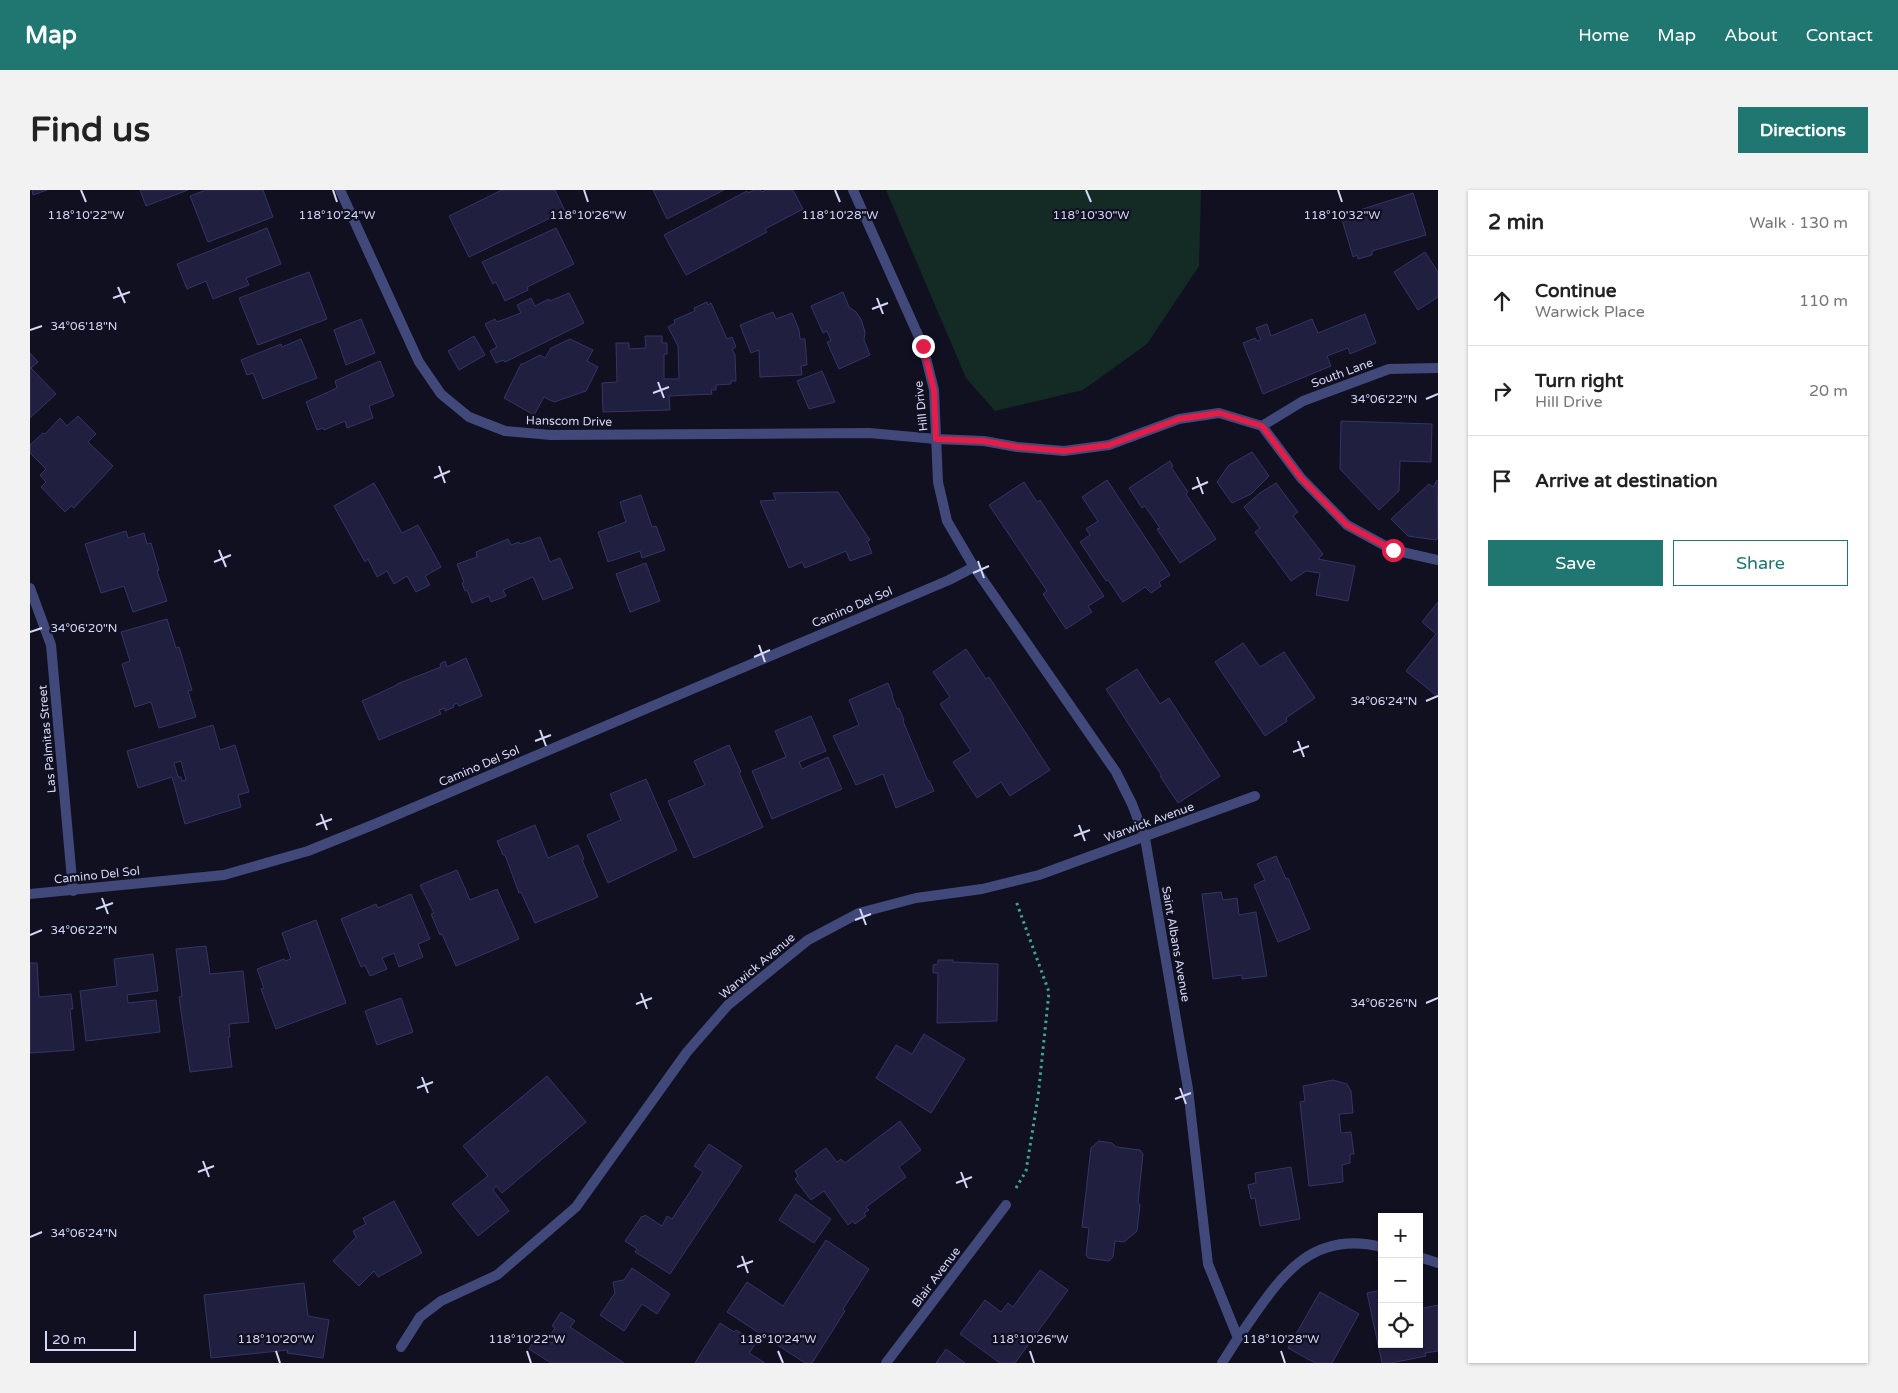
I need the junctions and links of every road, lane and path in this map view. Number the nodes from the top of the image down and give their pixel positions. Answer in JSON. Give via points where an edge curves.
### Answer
{"nodes":[{"id":1,"x":340,"y":190,"type":"edge"},
{"id":2,"x":853,"y":190,"type":"edge"},
{"id":3,"x":1438,"y":368,"type":"edge"},
{"id":4,"x":1262,"y":426,"type":"junction"},
{"id":5,"x":936,"y":439,"type":"junction"},
{"id":6,"x":1438,"y":560,"type":"edge"},
{"id":7,"x":974,"y":567,"type":"junction"},
{"id":8,"x":30,"y":588,"type":"edge"},
{"id":9,"x":1255,"y":796,"type":"dead end"},
{"id":10,"x":1145,"y":838,"type":"junction"},
{"id":11,"x":1009,"y":882,"type":"junction"},
{"id":12,"x":73,"y":891,"type":"junction"},
{"id":13,"x":30,"y":894,"type":"edge"},
{"id":14,"x":1006,"y":1205,"type":"joint"},
{"id":15,"x":1378,"y":1246,"type":"edge"},
{"id":16,"x":1422,"y":1258,"type":"edge"},
{"id":17,"x":1438,"y":1263,"type":"edge"},
{"id":18,"x":1238,"y":1338,"type":"junction"},
{"id":19,"x":401,"y":1347,"type":"dead end"},
{"id":20,"x":886,"y":1363,"type":"edge"},
{"id":21,"x":1222,"y":1363,"type":"edge"}],
"edges":[{"from":1,"to":5,"type":"street","name":"Hanscom Drive","via":[[419,362],[441,394],[469,417],[505,431],[551,435],[868,433]]},
{"from":2,"to":5,"type":"street","name":"Hill Drive","via":[[923,346],[934,390]]},
{"from":3,"to":4,"type":"street","name":"South Lane","via":[[1389,369],[1303,401]]},
{"from":4,"to":5,"type":"street","name":"Hanscom Drive","via":[[1219,413],[1179,419],[1109,445],[1064,451]]},
{"from":4,"to":6,"type":"street","via":[[1301,478],[1347,525],[1393,550]]},
{"from":5,"to":7,"type":"street","name":"Hill Drive","via":[[938,482],[947,521]]},
{"from":7,"to":10,"type":"street","name":"Saint Albans Avenue","via":[[1116,772]]},
{"from":7,"to":12,"type":"street","name":"Camino Del Sol","via":[[308,851],[224,875]]},
{"from":8,"to":12,"type":"street","name":"Las Palmitas Street","via":[[51,645]]},
{"from":9,"to":10,"type":"street","name":"Warwick Avenue"},
{"from":10,"to":11,"type":"street","name":"Warwick Avenue"},
{"from":10,"to":18,"type":"street","name":"Saint Albans Avenue","via":[[1188,1089],[1208,1264]]},
{"from":11,"to":14,"type":"path","via":[[1049,992],[1026,1172]]},
{"from":11,"to":19,"type":"street","name":"Warwick Avenue","via":[[916,898],[859,913],[808,940],[728,1006],[687,1052],[576,1207],[498,1276],[441,1301],[420,1317]]},
{"from":12,"to":13,"type":"street","name":"Camino Del Sol"},
{"from":14,"to":20,"type":"street","name":"Blair Avenue"},
{"from":15,"to":18,"type":"street","via":[[1348,1242],[1306,1256],[1280,1278]]},
{"from":16,"to":17,"type":"street"},
{"from":18,"to":21,"type":"street"}]}
